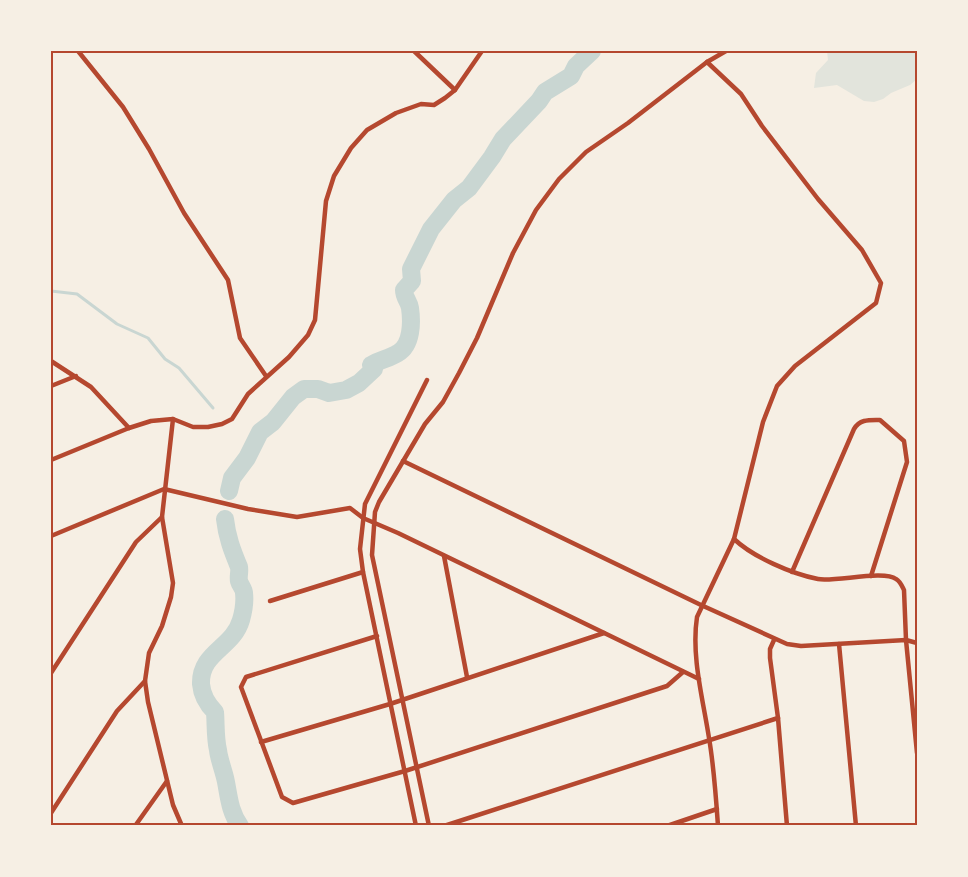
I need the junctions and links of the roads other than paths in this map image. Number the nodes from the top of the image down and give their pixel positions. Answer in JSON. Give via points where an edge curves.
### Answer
{"nodes":[{"id":1,"x":78,"y":51,"type":"edge"},
{"id":2,"x":414,"y":51,"type":"edge"},
{"id":3,"x":482,"y":51,"type":"edge"},
{"id":4,"x":726,"y":51,"type":"edge"},
{"id":5,"x":707,"y":62,"type":"junction"},
{"id":6,"x":455,"y":90,"type":"junction"},
{"id":7,"x":51,"y":361,"type":"edge"},
{"id":8,"x":76,"y":376,"type":"junction"},
{"id":9,"x":266,"y":376,"type":"junction"},
{"id":10,"x":427,"y":380,"type":"dead end"},
{"id":11,"x":51,"y":386,"type":"edge"},
{"id":12,"x":173,"y":420,"type":"junction"},
{"id":13,"x":129,"y":428,"type":"junction"},
{"id":14,"x":51,"y":460,"type":"edge"},
{"id":15,"x":403,"y":461,"type":"junction"},
{"id":16,"x":164,"y":489,"type":"junction"},
{"id":17,"x":162,"y":517,"type":"junction"},
{"id":18,"x":363,"y":518,"type":"junction"},
{"id":19,"x":375,"y":524,"type":"junction"},
{"id":20,"x":51,"y":536,"type":"edge"},
{"id":21,"x":734,"y":539,"type":"junction"},
{"id":22,"x":444,"y":555,"type":"junction"},
{"id":23,"x":363,"y":572,"type":"junction"},
{"id":24,"x":792,"y":572,"type":"junction"},
{"id":25,"x":871,"y":576,"type":"junction"},
{"id":26,"x":270,"y":601,"type":"dead end"},
{"id":27,"x":701,"y":605,"type":"junction"},
{"id":28,"x":604,"y":633,"type":"junction"},
{"id":29,"x":376,"y":636,"type":"junction"},
{"id":30,"x":774,"y":640,"type":"junction"},
{"id":31,"x":906,"y":640,"type":"junction"},
{"id":32,"x":917,"y":643,"type":"edge"},
{"id":33,"x":839,"y":644,"type":"junction"},
{"id":34,"x":683,"y":672,"type":"junction"},
{"id":35,"x":51,"y":673,"type":"edge"},
{"id":36,"x":467,"y":677,"type":"junction"},
{"id":37,"x":699,"y":679,"type":"junction"},
{"id":38,"x":145,"y":681,"type":"junction"},
{"id":39,"x":403,"y":699,"type":"junction"},
{"id":40,"x":390,"y":704,"type":"junction"},
{"id":41,"x":778,"y":718,"type":"junction"},
{"id":42,"x":710,"y":740,"type":"junction"},
{"id":43,"x":261,"y":742,"type":"junction"},
{"id":44,"x":917,"y":753,"type":"edge"},
{"id":45,"x":416,"y":766,"type":"junction"},
{"id":46,"x":405,"y":771,"type":"junction"},
{"id":47,"x":168,"y":781,"type":"junction"},
{"id":48,"x":717,"y":809,"type":"junction"},
{"id":49,"x":51,"y":813,"type":"edge"},
{"id":50,"x":135,"y":826,"type":"edge"},
{"id":51,"x":182,"y":826,"type":"edge"},
{"id":52,"x":416,"y":826,"type":"edge"},
{"id":53,"x":429,"y":826,"type":"edge"},
{"id":54,"x":444,"y":826,"type":"edge"},
{"id":55,"x":667,"y":826,"type":"edge"},
{"id":56,"x":718,"y":826,"type":"edge"},
{"id":57,"x":787,"y":826,"type":"edge"},
{"id":58,"x":856,"y":826,"type":"edge"}],
"edges":[{"from":1,"to":9,"type":"street","via":[[123,107],[228,280],[240,338]]},
{"from":2,"to":6,"type":"street"},
{"from":3,"to":6,"type":"street"},
{"from":4,"to":5,"type":"street"},
{"from":5,"to":15,"type":"street","via":[[586,152],[559,178],[513,253],[459,373]]},
{"from":5,"to":21,"type":"street","via":[[741,94],[818,200],[862,250],[881,283],[876,303],[795,366],[777,386],[762,422]]},
{"from":6,"to":9,"type":"street","via":[[434,105],[421,104],[384,120],[367,130],[351,147],[334,176],[326,201],[315,320],[289,357]]},
{"from":7,"to":8,"type":"street"},
{"from":8,"to":11,"type":"street"},
{"from":8,"to":13,"type":"street"},
{"from":9,"to":12,"type":"street","via":[[232,419],[222,424],[193,427]]},
{"from":10,"to":18,"type":"street","via":[[370,490]]},
{"from":12,"to":13,"type":"street"},
{"from":12,"to":16,"type":"street"},
{"from":13,"to":14,"type":"street"},
{"from":15,"to":19,"type":"street","via":[[379,502]]},
{"from":15,"to":27,"type":"street"},
{"from":16,"to":17,"type":"street"},
{"from":16,"to":18,"type":"street","via":[[297,518],[350,508]]},
{"from":16,"to":20,"type":"street"},
{"from":17,"to":35,"type":"street","via":[[136,542]]},
{"from":17,"to":38,"type":"street","via":[[173,583],[162,626],[149,653]]},
{"from":18,"to":19,"type":"street"},
{"from":18,"to":23,"type":"street"},
{"from":19,"to":22,"type":"street"},
{"from":19,"to":39,"type":"street","via":[[372,555]]},
{"from":21,"to":24,"type":"street"},
{"from":21,"to":27,"type":"street"},
{"from":22,"to":28,"type":"street"},
{"from":22,"to":36,"type":"street"},
{"from":23,"to":26,"type":"street"},
{"from":23,"to":29,"type":"street"},
{"from":24,"to":25,"type":"street","via":[[820,580]]},
{"from":24,"to":25,"type":"street","via":[[854,429],[858,423],[880,420],[904,441],[907,462]]},
{"from":25,"to":31,"type":"street","via":[[891,576],[901,583]]},
{"from":27,"to":30,"type":"street"},
{"from":27,"to":37,"type":"street","via":[[695,630]]},
{"from":28,"to":34,"type":"street"},
{"from":28,"to":36,"type":"street"},
{"from":29,"to":40,"type":"street"},
{"from":29,"to":43,"type":"street","via":[[246,677],[242,687]]},
{"from":30,"to":33,"type":"street","via":[[801,646]]},
{"from":30,"to":41,"type":"street","via":[[770,658]]},
{"from":31,"to":32,"type":"street"},
{"from":31,"to":33,"type":"street"},
{"from":31,"to":44,"type":"street"},
{"from":33,"to":58,"type":"street"},
{"from":34,"to":37,"type":"street"},
{"from":34,"to":45,"type":"street","via":[[666,686]]},
{"from":36,"to":39,"type":"street"},
{"from":37,"to":42,"type":"street"},
{"from":38,"to":47,"type":"street"},
{"from":38,"to":49,"type":"street","via":[[117,711]]},
{"from":39,"to":40,"type":"street"},
{"from":39,"to":45,"type":"street"},
{"from":40,"to":43,"type":"street"},
{"from":40,"to":46,"type":"street"},
{"from":41,"to":42,"type":"street"},
{"from":41,"to":57,"type":"street"},
{"from":42,"to":48,"type":"street"},
{"from":42,"to":54,"type":"street"},
{"from":43,"to":46,"type":"street","via":[[282,797],[293,803]]},
{"from":45,"to":46,"type":"street"},
{"from":45,"to":53,"type":"street"},
{"from":46,"to":52,"type":"street"},
{"from":47,"to":50,"type":"street"},
{"from":47,"to":51,"type":"street"},
{"from":48,"to":55,"type":"street"},
{"from":48,"to":56,"type":"street"}]}
